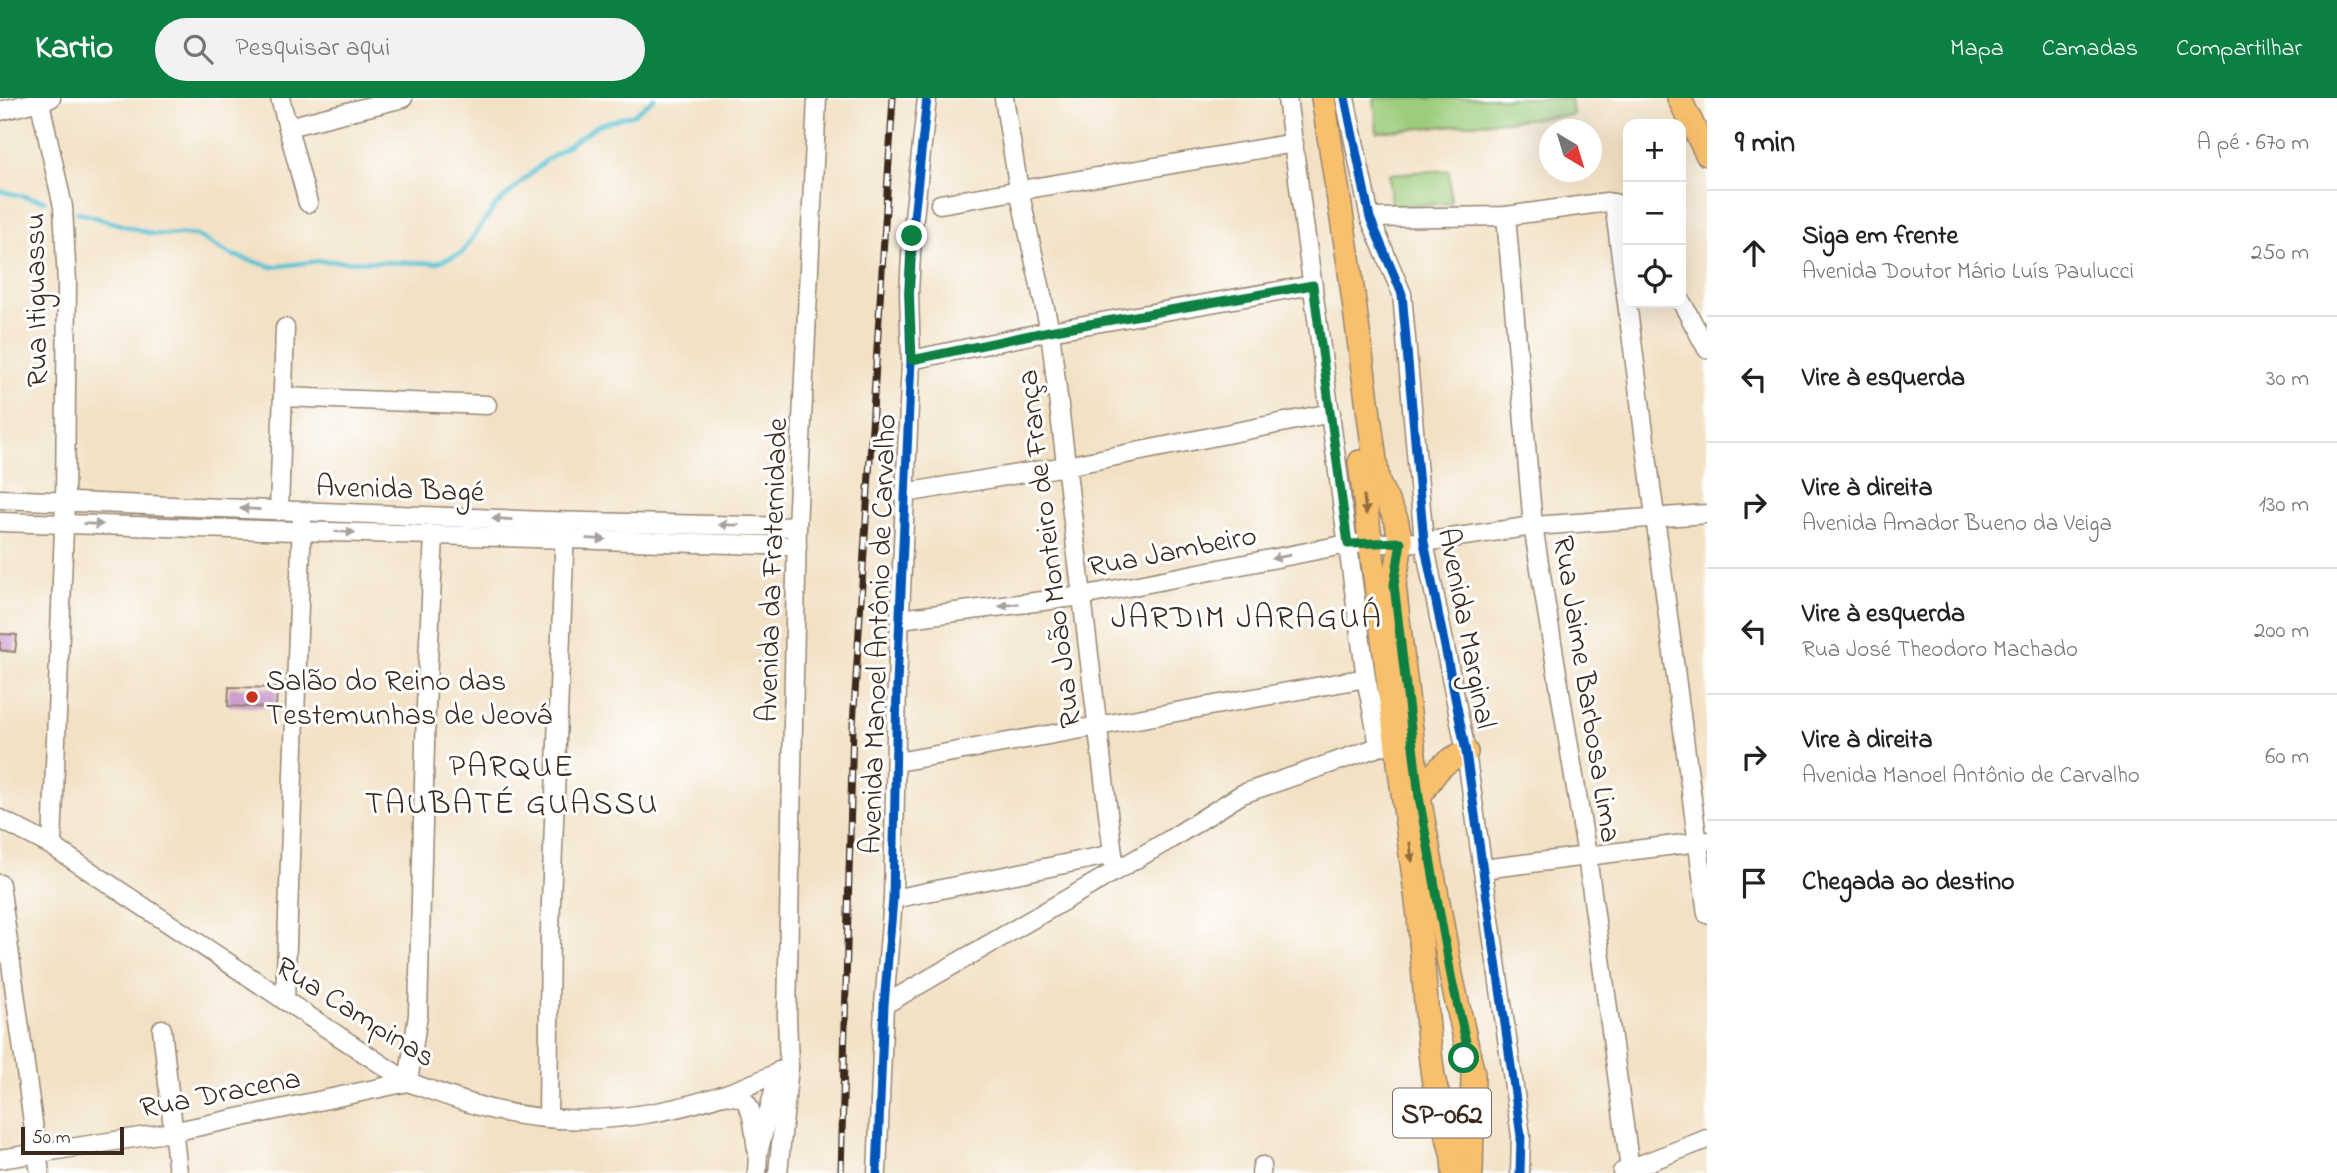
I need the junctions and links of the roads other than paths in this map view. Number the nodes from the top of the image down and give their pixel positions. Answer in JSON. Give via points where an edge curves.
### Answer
{"nodes":[{"id":1,"x":280,"y":98,"type":"edge"},
{"id":2,"x":403,"y":98,"type":"edge"},
{"id":3,"x":817,"y":98,"type":"edge"},
{"id":4,"x":927,"y":98,"type":"edge"},
{"id":5,"x":1004,"y":98,"type":"edge"},
{"id":6,"x":1287,"y":98,"type":"edge"},
{"id":7,"x":1310,"y":98,"type":"edge"},
{"id":8,"x":1323,"y":98,"type":"edge"},
{"id":9,"x":1345,"y":98,"type":"edge"},
{"id":10,"x":1679,"y":98,"type":"edge"},
{"id":11,"x":1696,"y":98,"type":"edge"},
{"id":12,"x":43,"y":99,"type":"edge"},
{"id":13,"x":0,"y":111,"type":"edge"},
{"id":14,"x":1707,"y":119,"type":"edge"},
{"id":15,"x":288,"y":127,"type":"junction"},
{"id":16,"x":1294,"y":143,"type":"junction"},
{"id":17,"x":1707,"y":153,"type":"edge"},
{"id":18,"x":1019,"y":190,"type":"junction"},
{"id":19,"x":308,"y":203,"type":"dead end"},
{"id":20,"x":940,"y":204,"type":"dead end"},
{"id":21,"x":1621,"y":206,"type":"edge"},
{"id":22,"x":1506,"y":216,"type":"junction"},
{"id":23,"x":1370,"y":218,"type":"junction"},
{"id":24,"x":1313,"y":285,"type":"junction"},
{"id":25,"x":1685,"y":308,"type":"edge"},
{"id":26,"x":285,"y":328,"type":"dead end"},
{"id":27,"x":1049,"y":331,"type":"junction"},
{"id":28,"x":1707,"y":348,"type":"edge"},
{"id":29,"x":912,"y":360,"type":"junction"},
{"id":30,"x":283,"y":397,"type":"junction"},
{"id":31,"x":487,"y":405,"type":"dead end"},
{"id":32,"x":1331,"y":413,"type":"junction"},
{"id":33,"x":1066,"y":466,"type":"junction"},
{"id":34,"x":905,"y":492,"type":"junction"},
{"id":35,"x":0,"y":499,"type":"edge"},
{"id":36,"x":65,"y":500,"type":"junction"},
{"id":37,"x":279,"y":511,"type":"junction"},
{"id":38,"x":302,"y":512,"type":"junction"},
{"id":39,"x":1707,"y":514,"type":"edge"},
{"id":40,"x":1655,"y":519,"type":"junction"},
{"id":41,"x":0,"y":522,"type":"edge"},
{"id":42,"x":64,"y":523,"type":"junction"},
{"id":43,"x":1532,"y":526,"type":"junction"},
{"id":44,"x":797,"y":527,"type":"junction"},
{"id":45,"x":565,"y":530,"type":"junction"},
{"id":46,"x":301,"y":531,"type":"junction"},
{"id":47,"x":434,"y":535,"type":"junction"},
{"id":48,"x":1401,"y":542,"type":"junction"},
{"id":49,"x":1424,"y":542,"type":"junction"},
{"id":50,"x":1359,"y":543,"type":"junction"},
{"id":51,"x":797,"y":547,"type":"junction"},
{"id":52,"x":1082,"y":596,"type":"junction"},
{"id":53,"x":900,"y":620,"type":"junction"},
{"id":54,"x":1366,"y":678,"type":"junction"},
{"id":55,"x":1098,"y":726,"type":"junction"},
{"id":56,"x":1388,"y":743,"type":"junction"},
{"id":57,"x":1466,"y":752,"type":"junction"},
{"id":58,"x":897,"y":762,"type":"junction"},
{"id":59,"x":1419,"y":797,"type":"junction"},
{"id":60,"x":0,"y":819,"type":"edge"},
{"id":61,"x":1702,"y":842,"type":"edge"},
{"id":62,"x":52,"y":846,"type":"junction"},
{"id":63,"x":1587,"y":856,"type":"junction"},
{"id":64,"x":1114,"y":862,"type":"junction"},
{"id":65,"x":1483,"y":869,"type":"junction"},
{"id":66,"x":0,"y":884,"type":"edge"},
{"id":67,"x":893,"y":899,"type":"junction"},
{"id":68,"x":1707,"y":914,"type":"edge"},
{"id":69,"x":285,"y":1001,"type":"junction"},
{"id":70,"x":884,"y":1005,"type":"junction"},
{"id":71,"x":162,"y":1029,"type":"dead end"},
{"id":72,"x":1467,"y":1046,"type":"junction"},
{"id":73,"x":1430,"y":1052,"type":"junction"},
{"id":74,"x":784,"y":1070,"type":"junction"},
{"id":75,"x":408,"y":1082,"type":"junction"},
{"id":76,"x":743,"y":1088,"type":"junction"},
{"id":77,"x":723,"y":1095,"type":"junction"},
{"id":78,"x":770,"y":1108,"type":"junction"},
{"id":79,"x":548,"y":1118,"type":"junction"},
{"id":80,"x":172,"y":1132,"type":"junction"},
{"id":81,"x":1707,"y":1139,"type":"edge"},
{"id":82,"x":37,"y":1153,"type":"junction"},
{"id":83,"x":758,"y":1153,"type":"junction"},
{"id":84,"x":0,"y":1159,"type":"edge"},
{"id":85,"x":1625,"y":1171,"type":"edge"},
{"id":86,"x":40,"y":1173,"type":"edge"},
{"id":87,"x":178,"y":1173,"type":"edge"},
{"id":88,"x":757,"y":1173,"type":"edge"},
{"id":89,"x":777,"y":1173,"type":"edge"},
{"id":90,"x":877,"y":1173,"type":"edge"},
{"id":91,"x":1454,"y":1173,"type":"edge"},
{"id":92,"x":1471,"y":1173,"type":"edge"},
{"id":93,"x":1520,"y":1173,"type":"edge"}],
"edges":[{"from":1,"to":15,"type":"street"},
{"from":2,"to":15,"type":"street"},
{"from":3,"to":44,"type":"street","name":"Avenida da Fraternidade"},
{"from":4,"to":29,"type":"street","name":"Avenida Manoel Antônio de Carvalho","via":[[911,247]]},
{"from":5,"to":18,"type":"street","name":"Rua João Monteiro de França"},
{"from":6,"to":16,"type":"street"},
{"from":7,"to":50,"type":"main road","number":"SP-062","one_way":true},
{"from":8,"to":48,"type":"main road","number":"SP-062","via":[[1378,483],[1396,519]]},
{"from":9,"to":23,"type":"street","name":"Avenida Marginal"},
{"from":10,"to":17,"type":"main road"},
{"from":11,"to":14,"type":"main road"},
{"from":12,"to":13,"type":"street"},
{"from":12,"to":36,"type":"street","name":"Rua Itiguassu","via":[[63,207]]},
{"from":15,"to":19,"type":"street"},
{"from":16,"to":18,"type":"street"},
{"from":16,"to":24,"type":"street"},
{"from":18,"to":20,"type":"street"},
{"from":18,"to":27,"type":"street","name":"Rua João Monteiro de França"},
{"from":21,"to":22,"type":"street","via":[[1607,202]]},
{"from":21,"to":40,"type":"street"},
{"from":22,"to":23,"type":"street"},
{"from":22,"to":43,"type":"street","name":"Rua Jaime Barbosa Lima"},
{"from":23,"to":49,"type":"street","name":"Avenida Marginal","via":[[1402,294]]},
{"from":24,"to":27,"type":"street"},
{"from":24,"to":32,"type":"street"},
{"from":25,"to":28,"type":"street"},
{"from":26,"to":30,"type":"street"},
{"from":27,"to":29,"type":"street"},
{"from":27,"to":33,"type":"street","name":"Rua João Monteiro de França"},
{"from":29,"to":34,"type":"street","name":"Avenida Manoel Antônio de Carvalho"},
{"from":30,"to":31,"type":"street"},
{"from":30,"to":37,"type":"street"},
{"from":32,"to":33,"type":"street"},
{"from":32,"to":50,"type":"street"},
{"from":33,"to":34,"type":"street"},
{"from":33,"to":52,"type":"street","name":"Rua João Monteiro de França"},
{"from":34,"to":53,"type":"street","name":"Avenida Manoel Antônio de Carvalho"},
{"from":35,"to":36,"type":"street","name":"Avenida Bagé"},
{"from":37,"to":36,"type":"street","name":"Avenida Bagé","one_way":true},
{"from":36,"to":42,"type":"street","name":"Rua Itiguassu"},
{"from":37,"to":38,"type":"street","name":"Avenida Bagé"},
{"from":45,"to":38,"type":"street","name":"Avenida Bagé","one_way":true},
{"from":38,"to":46,"type":"street"},
{"from":39,"to":40,"type":"street","name":"Rua Jambeiro"},
{"from":40,"to":43,"type":"street","name":"Rua Jambeiro"},
{"from":40,"to":61,"type":"street"},
{"from":41,"to":42,"type":"street","name":"Avenida Bagé"},
{"from":42,"to":46,"type":"street","name":"Avenida Bagé","one_way":true},
{"from":42,"to":62,"type":"street","name":"Rua Itiguassu"},
{"from":43,"to":49,"type":"street","name":"Rua Jambeiro"},
{"from":43,"to":63,"type":"street","name":"Rua Jaime Barbosa Lima"},
{"from":44,"to":45,"type":"street","name":"Avenida Bagé","one_way":true},
{"from":44,"to":51,"type":"street","name":"Avenida da Fraternidade"},
{"from":45,"to":47,"type":"street","name":"Avenida Bagé"},
{"from":45,"to":51,"type":"street","name":"Avenida Bagé","one_way":true},
{"from":45,"to":79,"type":"street","via":[[550,916]]},
{"from":46,"to":47,"type":"street","name":"Avenida Bagé","one_way":true},
{"from":46,"to":69,"type":"street"},
{"from":47,"to":75,"type":"street","via":[[418,1015]]},
{"from":48,"to":49,"type":"street","name":"Rua Jambeiro"},
{"from":48,"to":50,"type":"street","name":"Rua Jambeiro"},
{"from":48,"to":59,"type":"main road","number":"SP-062","via":[[1394,585]]},
{"from":49,"to":57,"type":"street","name":"Avenida Marginal"},
{"from":50,"to":52,"type":"street","name":"Rua Jambeiro","one_way":true},
{"from":50,"to":54,"type":"street"},
{"from":50,"to":56,"type":"main road","number":"SP-062"},
{"from":51,"to":74,"type":"street","name":"Avenida da Fraternidade"},
{"from":52,"to":53,"type":"street","name":"Rua Jambeiro","one_way":true},
{"from":52,"to":55,"type":"street","name":"Rua João Monteiro de França"},
{"from":53,"to":58,"type":"street","name":"Avenida Manoel Antônio de Carvalho"},
{"from":54,"to":55,"type":"street"},
{"from":54,"to":56,"type":"street"},
{"from":55,"to":58,"type":"street"},
{"from":55,"to":64,"type":"street","name":"Rua João Monteiro de França"},
{"from":56,"to":64,"type":"street","via":[[1242,794]]},
{"from":56,"to":73,"type":"main road","number":"SP-062","one_way":true,"via":[[1419,915]]},
{"from":57,"to":59,"type":"main road","via":[[1447,760]]},
{"from":57,"to":65,"type":"street","name":"Avenida Marginal"},
{"from":58,"to":67,"type":"street","name":"Avenida Manoel Antônio de Carvalho"},
{"from":59,"to":72,"type":"main road","number":"SP-062"},
{"from":60,"to":62,"type":"street","name":"Rua Campinas"},
{"from":61,"to":63,"type":"street"},
{"from":61,"to":68,"type":"street"},
{"from":62,"to":69,"type":"street","name":"Rua Campinas"},
{"from":63,"to":65,"type":"street"},
{"from":63,"to":85,"type":"street","name":"Rua Jaime Barbosa Lima"},
{"from":64,"to":67,"type":"street"},
{"from":64,"to":70,"type":"street"},
{"from":65,"to":93,"type":"street","name":"Avenida Marginal","via":[[1521,1136]]},
{"from":66,"to":82,"type":"street"},
{"from":67,"to":70,"type":"street","name":"Avenida Manoel Antônio de Carvalho"},
{"from":69,"to":75,"type":"street","name":"Rua Campinas"},
{"from":70,"to":90,"type":"street","name":"Avenida Manoel Antônio de Carvalho"},
{"from":71,"to":80,"type":"street"},
{"from":72,"to":73,"type":"main road","number":"SP-062","via":[[1460,1063],[1449,1068],[1437,1064]]},
{"from":72,"to":92,"type":"main road","number":"SP-062","via":[[1473,1074]]},
{"from":73,"to":91,"type":"main road","number":"SP-062"},
{"from":74,"to":76,"type":"street","name":"Rua Campinas"},
{"from":74,"to":78,"type":"street","name":"Avenida da Fraternidade"},
{"from":74,"to":89,"type":"street","name":"Avenida da Fraternidade"},
{"from":75,"to":79,"type":"street","name":"Rua Campinas","via":[[495,1110]]},
{"from":75,"to":80,"type":"street","name":"Rua Dracena"},
{"from":76,"to":77,"type":"street","name":"Rua Campinas"},
{"from":76,"to":78,"type":"street"},
{"from":77,"to":79,"type":"street","name":"Rua Campinas","via":[[624,1118]]},
{"from":77,"to":83,"type":"street","via":[[747,1103]]},
{"from":78,"to":83,"type":"street","name":"Avenida da Fraternidade"},
{"from":78,"to":89,"type":"street"},
{"from":80,"to":82,"type":"street","name":"Rua Dracena"},
{"from":80,"to":87,"type":"street"},
{"from":81,"to":85,"type":"street"},
{"from":82,"to":84,"type":"street","name":"Rua Dracena"},
{"from":82,"to":86,"type":"street"},
{"from":83,"to":88,"type":"street","name":"Avenida da Fraternidade"}]}
